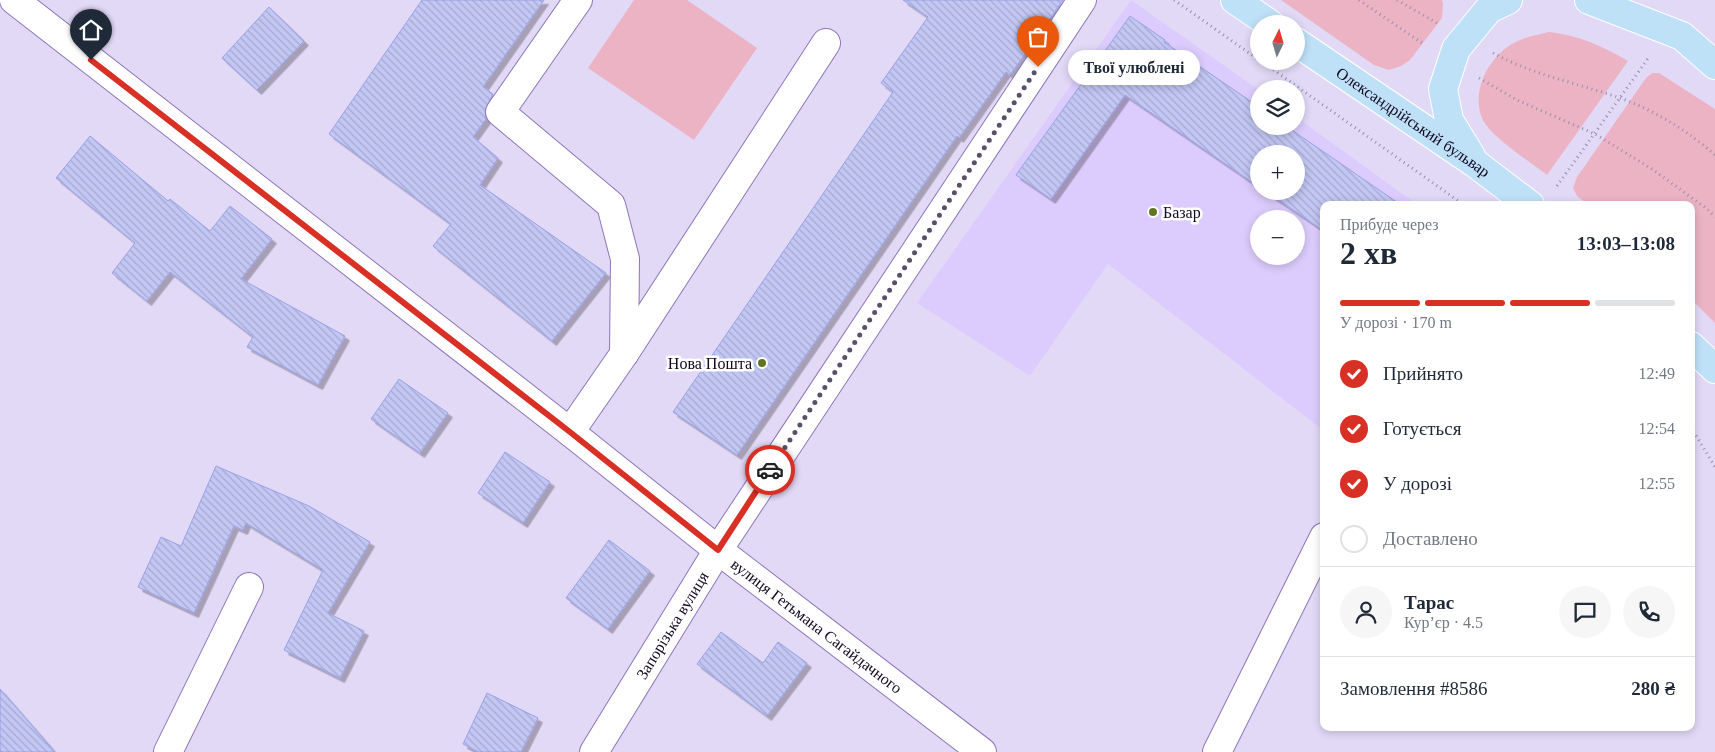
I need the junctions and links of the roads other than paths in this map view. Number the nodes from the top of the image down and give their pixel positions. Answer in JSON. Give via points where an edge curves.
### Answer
{"nodes":[{"id":1,"x":14,"y":0,"type":"edge"},
{"id":2,"x":578,"y":0,"type":"edge"},
{"id":3,"x":1082,"y":0,"type":"edge"},
{"id":4,"x":1235,"y":0,"type":"edge"},
{"id":5,"x":1508,"y":0,"type":"edge"},
{"id":6,"x":1589,"y":0,"type":"edge"},
{"id":7,"x":1257,"y":15,"type":"edge"},
{"id":8,"x":826,"y":43,"type":"dead end"},
{"id":9,"x":1305,"y":48,"type":"edge"},
{"id":10,"x":1715,"y":65,"type":"edge"},
{"id":11,"x":1476,"y":164,"type":"junction"},
{"id":12,"x":1525,"y":201,"type":"edge"},
{"id":13,"x":1695,"y":350,"type":"edge"},
{"id":14,"x":624,"y":354,"type":"junction"},
{"id":15,"x":1715,"y":369,"type":"edge"},
{"id":16,"x":570,"y":432,"type":"junction"},
{"id":17,"x":1320,"y":545,"type":"edge"},
{"id":18,"x":718,"y":550,"type":"junction"},
{"id":19,"x":249,"y":587,"type":"dead end"},
{"id":20,"x":168,"y":752,"type":"edge"},
{"id":21,"x":594,"y":752,"type":"edge"},
{"id":22,"x":982,"y":752,"type":"edge"},
{"id":23,"x":1217,"y":752,"type":"edge"}],
"edges":[{"from":1,"to":16,"type":"street","name":"вулиця Гетьмана Сагайдачного"},
{"from":2,"to":14,"type":"street","via":[[500,112],[611,205],[624,259]]},
{"from":3,"to":18,"type":"street","name":"Запорізька вулиця"},
{"from":4,"to":7,"type":"main road"},
{"from":5,"to":11,"type":"main road","via":[[1489,9],[1464,38],[1456,49],[1443,89],[1449,120]]},
{"from":6,"to":10,"type":"main road","via":[[1682,36]]},
{"from":8,"to":14,"type":"street"},
{"from":9,"to":11,"type":"main road","name":"Олександрійський бульвар"},
{"from":11,"to":12,"type":"main road","name":"Олександрійський бульвар"},
{"from":13,"to":15,"type":"main road"},
{"from":14,"to":16,"type":"street"},
{"from":16,"to":18,"type":"street","name":"вулиця Гетьмана Сагайдачного"},
{"from":17,"to":23,"type":"street"},
{"from":18,"to":21,"type":"street","name":"Запорізька вулиця"},
{"from":18,"to":22,"type":"street","name":"вулиця Гетьмана Сагайдачного"},
{"from":19,"to":20,"type":"street"}]}
